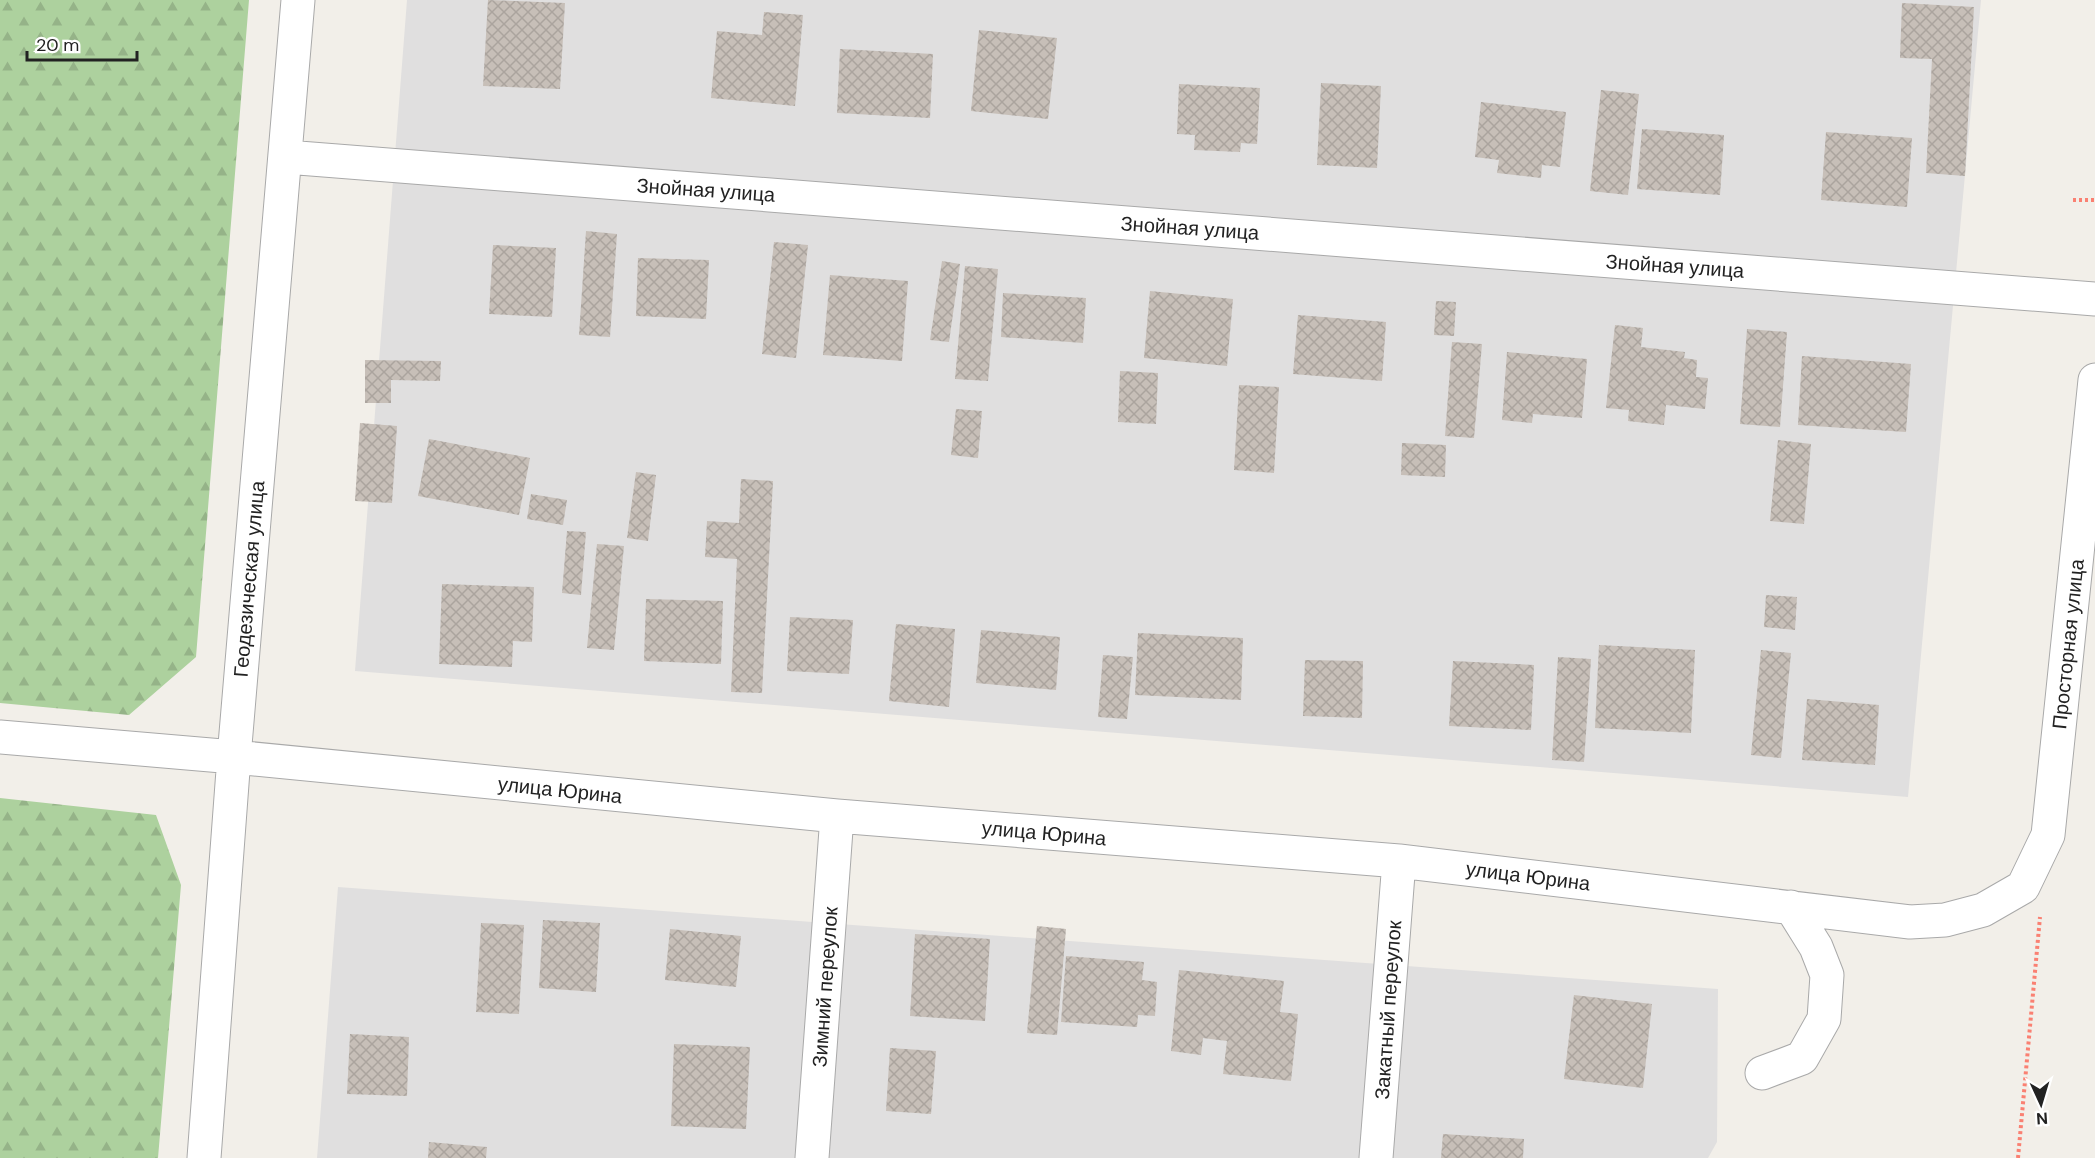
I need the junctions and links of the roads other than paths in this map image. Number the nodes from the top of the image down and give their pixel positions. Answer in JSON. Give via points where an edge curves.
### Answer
{"nodes":[{"id":1,"x":298,"y":0,"type":"edge"},
{"id":2,"x":286,"y":157,"type":"junction"},
{"id":3,"x":2095,"y":299,"type":"edge"},
{"id":4,"x":2095,"y":380,"type":"edge"},
{"id":5,"x":0,"y":737,"type":"edge"},
{"id":6,"x":234,"y":757,"type":"junction"},
{"id":7,"x":837,"y":816,"type":"junction"},
{"id":8,"x":2048,"y":835,"type":"joint"},
{"id":9,"x":1399,"y":861,"type":"junction"},
{"id":10,"x":1791,"y":907,"type":"junction"},
{"id":11,"x":1762,"y":1073,"type":"dead end"},
{"id":12,"x":204,"y":1158,"type":"edge"},
{"id":13,"x":812,"y":1158,"type":"edge"},
{"id":14,"x":1376,"y":1158,"type":"edge"}],
"edges":[{"from":1,"to":2,"type":"street","name":"Геодезическая улица"},
{"from":2,"to":3,"type":"street","name":"Знойная улица"},
{"from":2,"to":6,"type":"street","name":"Геодезическая улица"},
{"from":4,"to":8,"type":"street","name":"Просторная улица"},
{"from":5,"to":6,"type":"street","name":"улица Юрина"},
{"from":6,"to":7,"type":"street","name":"улица Юрина"},
{"from":6,"to":12,"type":"street","name":"Геодезическая улица"},
{"from":7,"to":9,"type":"street","name":"улица Юрина"},
{"from":7,"to":13,"type":"street","name":"Зимний переулок"},
{"from":8,"to":10,"type":"street","name":"улица Юрина","via":[[2023,887],[1983,910],[1945,920],[1910,922]]},
{"from":9,"to":10,"type":"street","name":"улица Юрина"},
{"from":9,"to":14,"type":"street","name":"Закатный переулок"},
{"from":10,"to":11,"type":"street","via":[[1816,947],[1827,975],[1824,1019],[1802,1058]]}]}
